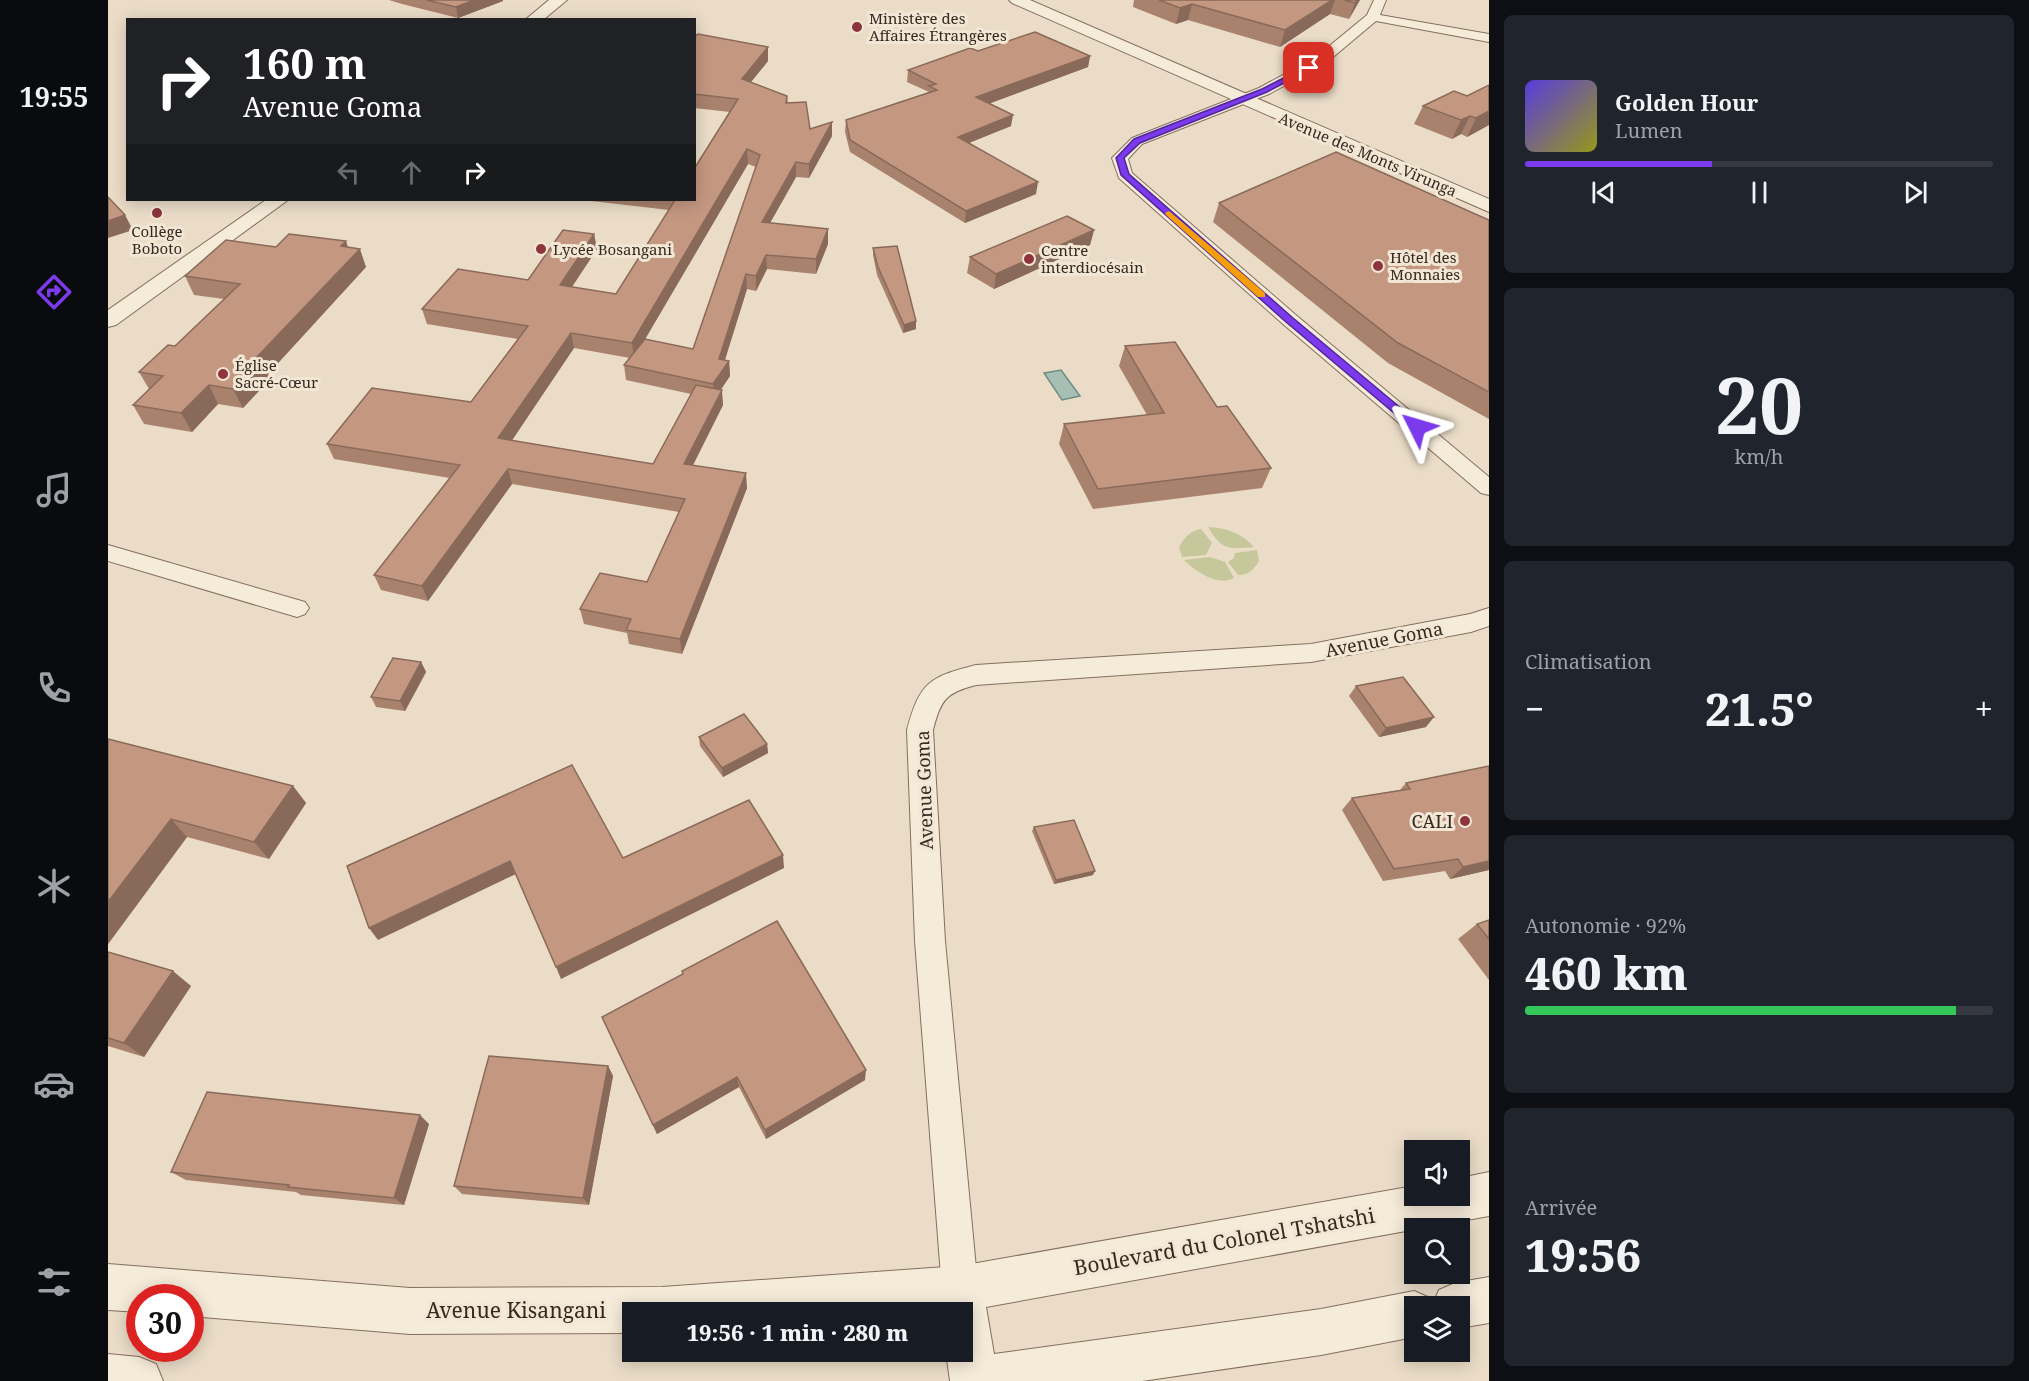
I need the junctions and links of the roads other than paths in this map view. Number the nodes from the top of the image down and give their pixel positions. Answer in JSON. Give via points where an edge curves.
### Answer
{"nodes":[{"id":1,"x":560,"y":0,"type":"edge"},
{"id":2,"x":1017,"y":0,"type":"edge"},
{"id":3,"x":1049,"y":0,"type":"edge"},
{"id":4,"x":1380,"y":0,"type":"edge"},
{"id":5,"x":1373,"y":17,"type":"junction"},
{"id":6,"x":535,"y":18,"type":"edge"},
{"id":7,"x":1489,"y":38,"type":"edge"},
{"id":8,"x":1264,"y":91,"type":"junction"},
{"id":9,"x":1243,"y":99,"type":"junction"},
{"id":10,"x":1403,"y":149,"type":"dead end"},
{"id":11,"x":277,"y":201,"type":"edge"},
{"id":12,"x":1489,"y":206,"type":"edge"},
{"id":13,"x":108,"y":320,"type":"edge"},
{"id":14,"x":1489,"y":488,"type":"edge"},
{"id":15,"x":108,"y":553,"type":"edge"},
{"id":16,"x":297,"y":608,"type":"dead end"},
{"id":17,"x":1489,"y":617,"type":"edge"},
{"id":18,"x":1489,"y":1194,"type":"edge"},
{"id":19,"x":108,"y":1287,"type":"edge"},
{"id":20,"x":960,"y":1289,"type":"junction"},
{"id":21,"x":1489,"y":1300,"type":"edge"},
{"id":22,"x":1470,"y":1303,"type":"edge"},
{"id":23,"x":1404,"y":1316,"type":"edge"},
{"id":24,"x":108,"y":1378,"type":"edge"},
{"id":25,"x":139,"y":1381,"type":"edge"},
{"id":26,"x":974,"y":1381,"type":"edge"}],
"edges":[{"from":1,"to":6,"type":"street"},
{"from":2,"to":9,"type":"street","name":"Avenue des Monts Virunga"},
{"from":3,"to":8,"type":"street","name":"Avenue des Monts Virunga"},
{"from":4,"to":5,"type":"street"},
{"from":5,"to":7,"type":"street"},
{"from":5,"to":8,"type":"street","via":[[1321,60]]},
{"from":8,"to":9,"type":"street"},
{"from":8,"to":10,"type":"street","name":"Avenue des Monts Virunga"},
{"from":9,"to":12,"type":"street","name":"Avenue des Monts Virunga"},
{"from":9,"to":14,"type":"street","via":[[1137,141],[1120,158],[1125,175]]},
{"from":11,"to":13,"type":"street"},
{"from":15,"to":16,"type":"street"},
{"from":17,"to":20,"type":"street","name":"Avenue Goma","via":[[1311,653],[976,675],[947,682],[927,700],[920,730],[930,941]]},
{"from":18,"to":20,"type":"street","name":"Boulevard du Colonel Tshatshi"},
{"from":19,"to":20,"type":"street","name":"Avenue Kisangani","via":[[410,1311],[662,1310]]},
{"from":20,"to":26,"type":"street","name":"Avenue Goma"},
{"from":21,"to":22,"type":"street"},
{"from":23,"to":26,"type":"street","via":[[1321,1332]]},
{"from":24,"to":25,"type":"street"}]}
